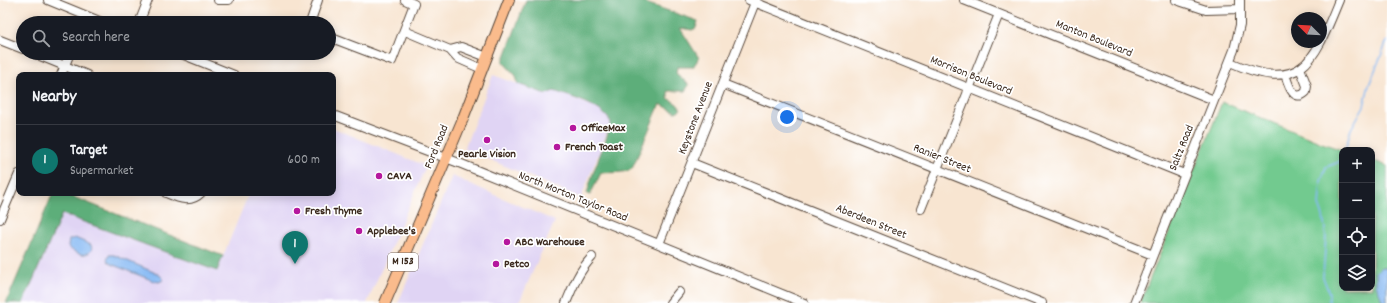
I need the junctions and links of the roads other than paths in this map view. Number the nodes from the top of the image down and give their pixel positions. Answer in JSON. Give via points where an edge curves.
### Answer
{"nodes":[{"id":1,"x":48,"y":0,"type":"edge"},
{"id":2,"x":148,"y":0,"type":"edge"},
{"id":3,"x":218,"y":0,"type":"edge"},
{"id":4,"x":230,"y":0,"type":"edge"},
{"id":5,"x":318,"y":0,"type":"edge"},
{"id":6,"x":405,"y":0,"type":"edge"},
{"id":7,"x":509,"y":0,"type":"edge"},
{"id":8,"x":964,"y":0,"type":"edge"},
{"id":9,"x":1176,"y":0,"type":"edge"},
{"id":10,"x":1240,"y":0,"type":"edge"},
{"id":11,"x":1339,"y":0,"type":"edge"},
{"id":12,"x":753,"y":1,"type":"edge"},
{"id":13,"x":1240,"y":9,"type":"junction"},
{"id":14,"x":998,"y":14,"type":"junction"},
{"id":15,"x":78,"y":16,"type":"edge"},
{"id":16,"x":142,"y":16,"type":"edge"},
{"id":17,"x":312,"y":16,"type":"edge"},
{"id":18,"x":405,"y":31,"type":"junction"},
{"id":19,"x":0,"y":40,"type":"edge"},
{"id":20,"x":336,"y":41,"type":"edge"},
{"id":21,"x":16,"y":46,"type":"edge"},
{"id":22,"x":450,"y":50,"type":"junction"},
{"id":23,"x":487,"y":57,"type":"junction"},
{"id":24,"x":50,"y":60,"type":"edge"},
{"id":25,"x":67,"y":60,"type":"edge"},
{"id":26,"x":196,"y":60,"type":"edge"},
{"id":27,"x":1230,"y":62,"type":"junction"},
{"id":28,"x":65,"y":66,"type":"junction"},
{"id":29,"x":1300,"y":68,"type":"junction"},
{"id":30,"x":482,"y":69,"type":"junction"},
{"id":31,"x":62,"y":72,"type":"edge"},
{"id":32,"x":80,"y":72,"type":"edge"},
{"id":33,"x":226,"y":72,"type":"edge"},
{"id":34,"x":1285,"y":74,"type":"junction"},
{"id":35,"x":722,"y":84,"type":"junction"},
{"id":36,"x":969,"y":88,"type":"junction"},
{"id":37,"x":1214,"y":100,"type":"junction"},
{"id":38,"x":336,"y":116,"type":"edge"},
{"id":39,"x":446,"y":158,"type":"junction"},
{"id":40,"x":692,"y":163,"type":"junction"},
{"id":41,"x":937,"y":170,"type":"junction"},
{"id":42,"x":1184,"y":174,"type":"junction"},
{"id":43,"x":16,"y":181,"type":"edge"},
{"id":44,"x":174,"y":196,"type":"edge"},
{"id":45,"x":192,"y":196,"type":"edge"},
{"id":46,"x":921,"y":209,"type":"dead end"},
{"id":47,"x":0,"y":219,"type":"edge"},
{"id":48,"x":659,"y":244,"type":"junction"},
{"id":49,"x":1153,"y":255,"type":"junction"},
{"id":50,"x":592,"y":257,"type":"dead end"},
{"id":51,"x":679,"y":292,"type":"dead end"},
{"id":52,"x":385,"y":303,"type":"edge"},
{"id":53,"x":566,"y":303,"type":"edge"},
{"id":54,"x":670,"y":303,"type":"edge"},
{"id":55,"x":804,"y":303,"type":"edge"},
{"id":56,"x":1042,"y":303,"type":"edge"},
{"id":57,"x":1134,"y":303,"type":"edge"}],
"edges":[{"from":1,"to":15,"type":"street"},
{"from":2,"to":16,"type":"street"},
{"from":3,"to":4,"type":"street"},
{"from":5,"to":17,"type":"street"},
{"from":6,"to":18,"type":"street","via":[[414,4]]},
{"from":7,"to":23,"type":"main road","name":"Ford Road","number":"M 153"},
{"from":8,"to":14,"type":"street","name":"Manton Boulevard"},
{"from":9,"to":13,"type":"street","via":[[1206,10]]},
{"from":10,"to":13,"type":"street","name":"Saltz Road"},
{"from":11,"to":29,"type":"street","via":[[1317,51]]},
{"from":12,"to":35,"type":"street","name":"Keystone Avenue"},
{"from":12,"to":36,"type":"street","name":"Morrison Boulevard"},
{"from":13,"to":27,"type":"street","name":"Saltz Road","via":[[1238,36]]},
{"from":14,"to":36,"type":"street"},
{"from":14,"to":37,"type":"street","name":"Manton Boulevard"},
{"from":18,"to":20,"type":"street","via":[[392,62]]},
{"from":18,"to":22,"type":"street"},
{"from":19,"to":21,"type":"street"},
{"from":22,"to":23,"type":"street","via":[[461,47]]},
{"from":22,"to":30,"type":"street","via":[[457,58]]},
{"from":23,"to":30,"type":"main road","name":"Ford Road","number":"M 153"},
{"from":24,"to":28,"type":"street"},
{"from":25,"to":28,"type":"street"},
{"from":26,"to":33,"type":"street"},
{"from":27,"to":34,"type":"street","via":[[1264,75]]},
{"from":27,"to":37,"type":"street","name":"Saltz Road"},
{"from":28,"to":31,"type":"street"},
{"from":28,"to":32,"type":"street"},
{"from":29,"to":34,"type":"street"},
{"from":29,"to":34,"type":"street","via":[[1307,86],[1306,92],[1302,95],[1296,96],[1292,93]]},
{"from":30,"to":39,"type":"main road","name":"Ford Road","number":"M 153"},
{"from":35,"to":40,"type":"street","name":"Keystone Avenue"},
{"from":35,"to":41,"type":"street","name":"Ranier Street"},
{"from":36,"to":41,"type":"street"},
{"from":36,"to":42,"type":"street","name":"Morrison Boulevard"},
{"from":37,"to":42,"type":"street","name":"Saltz Road"},
{"from":38,"to":39,"type":"street","name":"North Morton Taylor Road"},
{"from":39,"to":48,"type":"street","name":"North Morton Taylor Road"},
{"from":39,"to":52,"type":"main road","name":"Ford Road","number":"M 153"},
{"from":40,"to":48,"type":"street","name":"Keystone Avenue"},
{"from":40,"to":56,"type":"street","name":"Aberdeen Street"},
{"from":41,"to":46,"type":"street"},
{"from":41,"to":49,"type":"street","name":"Ranier Street"},
{"from":42,"to":49,"type":"street","name":"Saltz Road"},
{"from":43,"to":47,"type":"street"},
{"from":44,"to":45,"type":"street"},
{"from":48,"to":55,"type":"street","name":"North Morton Taylor Road"},
{"from":49,"to":57,"type":"street","name":"Saltz Road"},
{"from":50,"to":53,"type":"street","via":[[580,272]]},
{"from":51,"to":54,"type":"street"}]}
